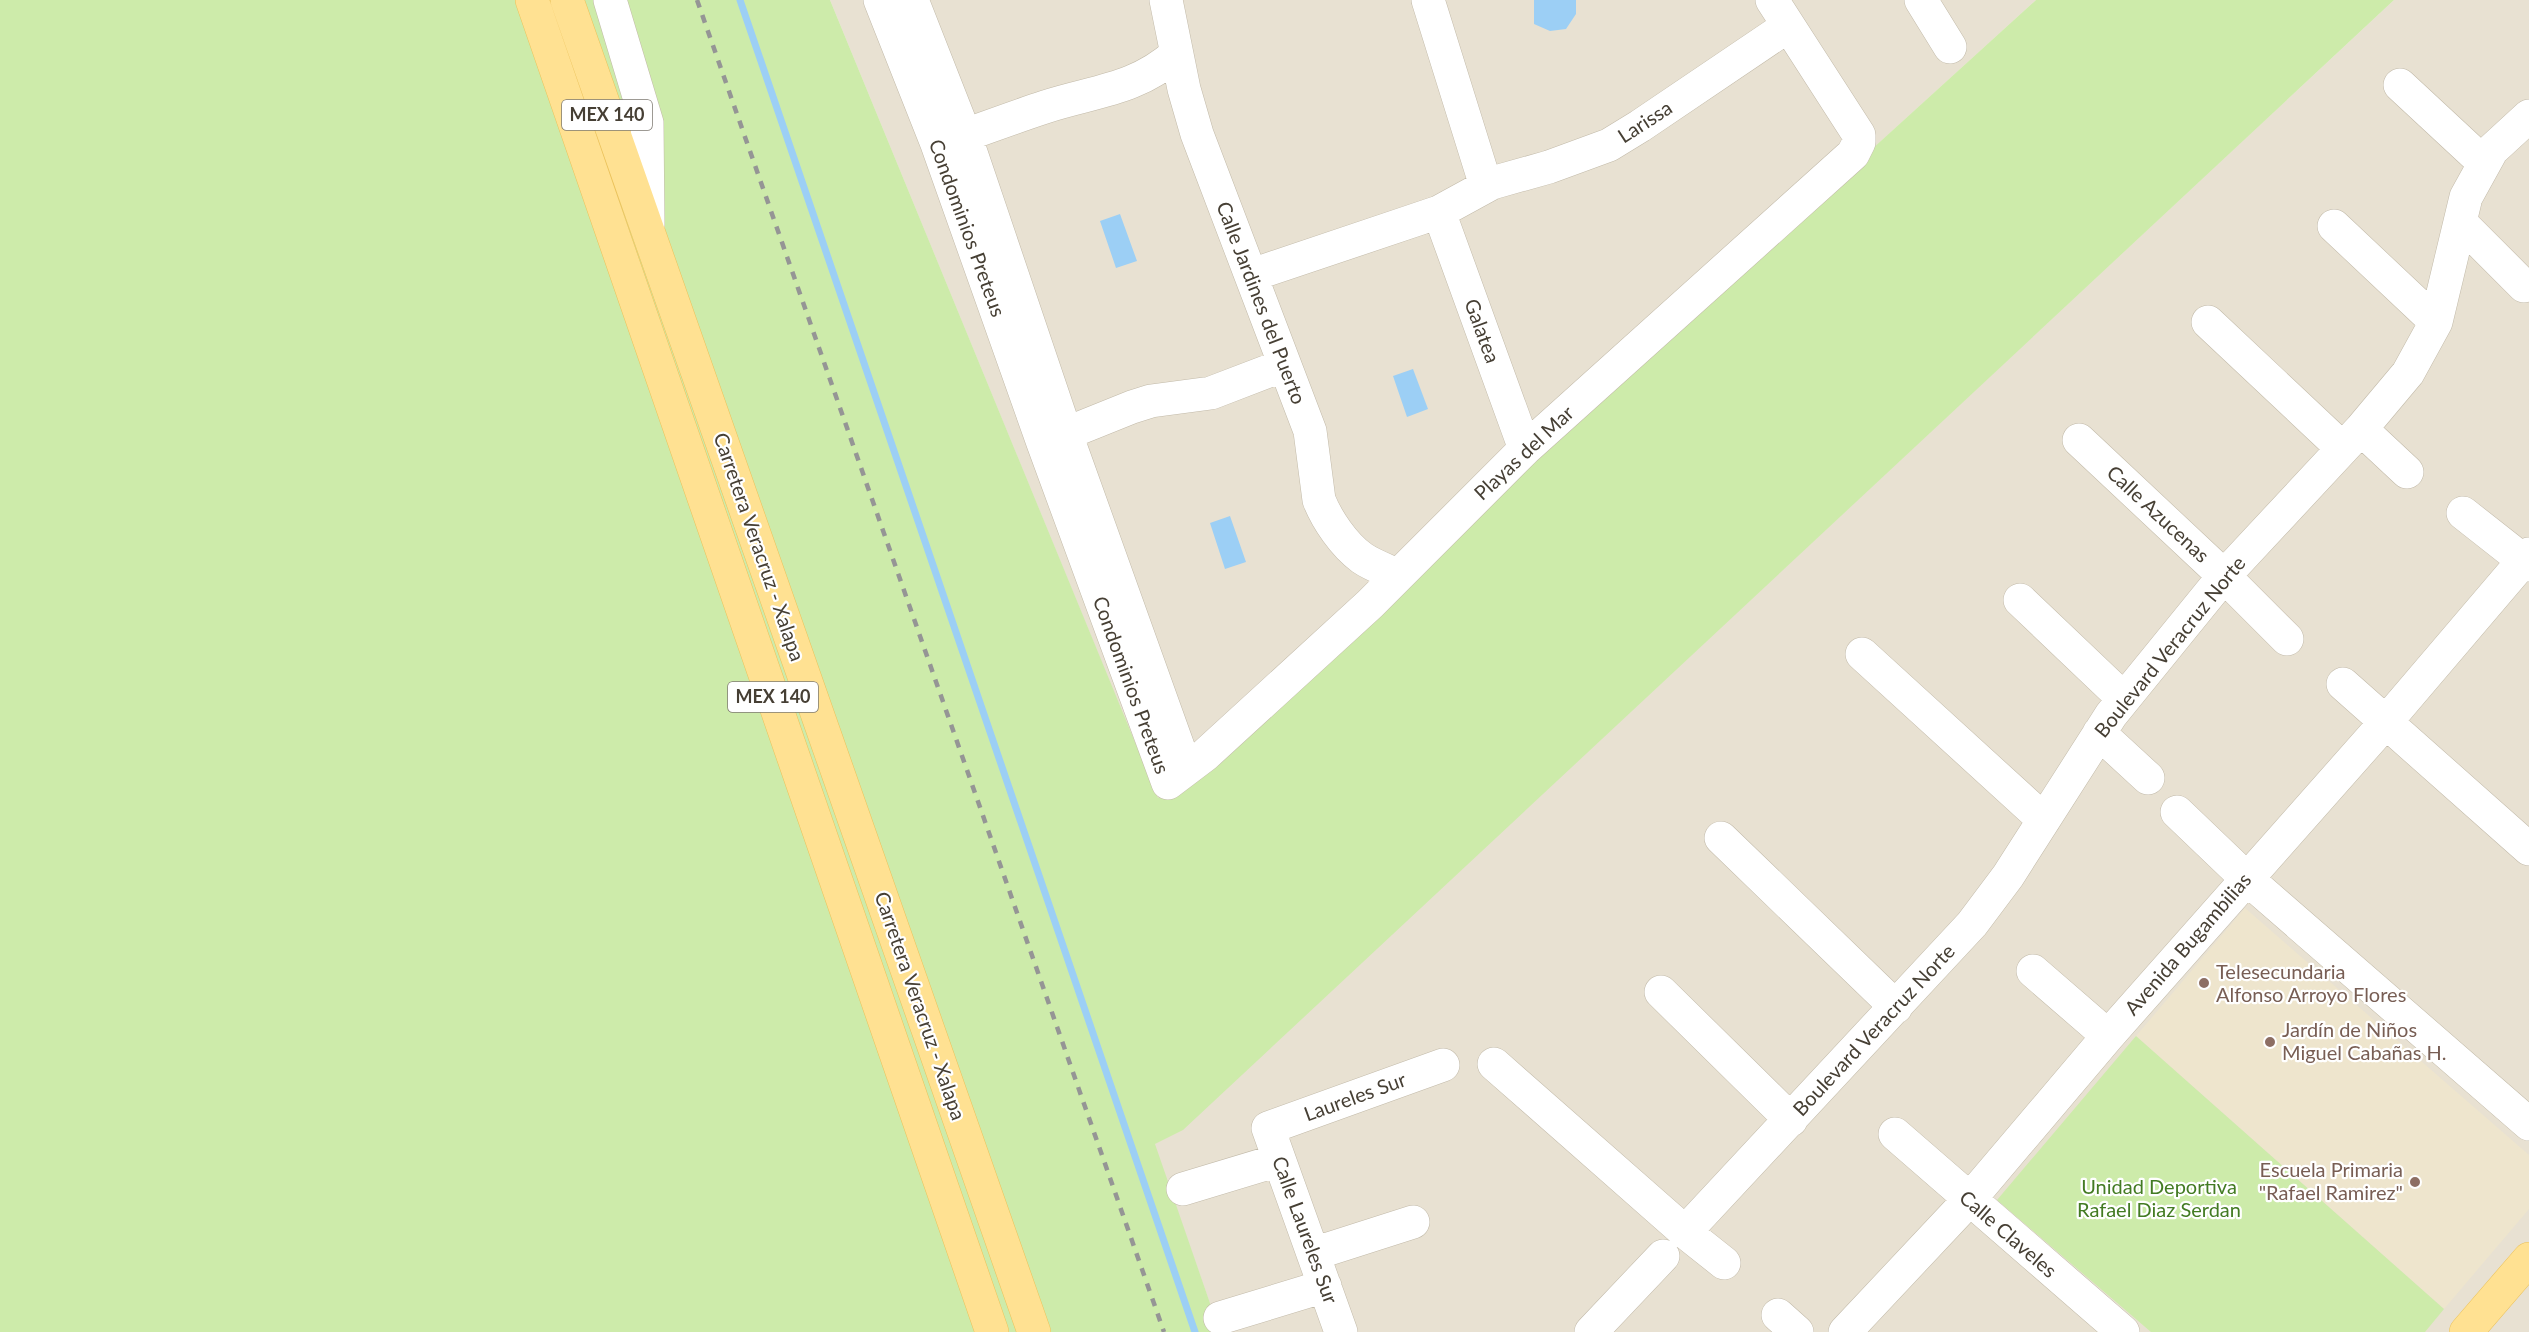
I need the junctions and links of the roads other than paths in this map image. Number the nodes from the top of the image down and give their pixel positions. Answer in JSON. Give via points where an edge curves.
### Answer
{"nodes":[{"id":1,"x":532,"y":0,"type":"edge"},
{"id":2,"x":567,"y":0,"type":"edge"},
{"id":3,"x":610,"y":0,"type":"edge"},
{"id":4,"x":880,"y":0,"type":"edge"},
{"id":5,"x":912,"y":0,"type":"edge"},
{"id":6,"x":1166,"y":0,"type":"edge"},
{"id":7,"x":1428,"y":0,"type":"edge"},
{"id":8,"x":1921,"y":0,"type":"edge"},
{"id":9,"x":1780,"y":13,"type":"edge"},
{"id":10,"x":1950,"y":47,"type":"dead end"},
{"id":11,"x":1176,"y":54,"type":"junction"},
{"id":12,"x":2400,"y":85,"type":"dead end"},
{"id":13,"x":2529,"y":116,"type":"edge"},
{"id":14,"x":951,"y":140,"type":"junction"},
{"id":15,"x":2484,"y":163,"type":"junction"},
{"id":16,"x":1485,"y":186,"type":"junction"},
{"id":17,"x":1439,"y":212,"type":"junction"},
{"id":18,"x":2461,"y":223,"type":"junction"},
{"id":19,"x":2334,"y":226,"type":"dead end"},
{"id":20,"x":648,"y":230,"type":"junction"},
{"id":21,"x":1252,"y":275,"type":"junction"},
{"id":22,"x":2523,"y":286,"type":"dead end"},
{"id":23,"x":2208,"y":322,"type":"dead end"},
{"id":24,"x":2436,"y":322,"type":"junction"},
{"id":25,"x":1284,"y":365,"type":"junction"},
{"id":26,"x":2351,"y":438,"type":"junction"},
{"id":27,"x":1055,"y":439,"type":"junction"},
{"id":28,"x":2079,"y":440,"type":"dead end"},
{"id":29,"x":1525,"y":449,"type":"junction"},
{"id":30,"x":2406,"y":472,"type":"dead end"},
{"id":31,"x":2463,"y":513,"type":"dead end"},
{"id":32,"x":2527,"y":559,"type":"edge"},
{"id":33,"x":1397,"y":575,"type":"junction"},
{"id":34,"x":2224,"y":576,"type":"junction"},
{"id":35,"x":2020,"y":600,"type":"dead end"},
{"id":36,"x":2287,"y":639,"type":"dead end"},
{"id":37,"x":1862,"y":654,"type":"dead end"},
{"id":38,"x":2343,"y":684,"type":"dead end"},
{"id":39,"x":2124,"y":699,"type":"junction"},
{"id":40,"x":2385,"y":723,"type":"junction"},
{"id":41,"x":2099,"y":734,"type":"junction"},
{"id":42,"x":1186,"y":769,"type":"joint"},
{"id":43,"x":2148,"y":778,"type":"dead end"},
{"id":44,"x":2177,"y":812,"type":"dead end"},
{"id":45,"x":2044,"y":820,"type":"junction"},
{"id":46,"x":1721,"y":838,"type":"dead end"},
{"id":47,"x":2529,"y":849,"type":"edge"},
{"id":48,"x":2246,"y":878,"type":"junction"},
{"id":49,"x":2033,"y":971,"type":"dead end"},
{"id":50,"x":1661,"y":992,"type":"dead end"},
{"id":51,"x":1896,"y":1007,"type":"junction"},
{"id":52,"x":2108,"y":1036,"type":"junction"},
{"id":53,"x":1494,"y":1064,"type":"dead end"},
{"id":54,"x":1443,"y":1065,"type":"dead end"},
{"id":55,"x":1791,"y":1120,"type":"junction"},
{"id":56,"x":2529,"y":1124,"type":"edge"},
{"id":57,"x":1268,"y":1128,"type":"joint"},
{"id":58,"x":1895,"y":1134,"type":"dead end"},
{"id":59,"x":1280,"y":1160,"type":"junction"},
{"id":60,"x":1183,"y":1189,"type":"dead end"},
{"id":61,"x":1969,"y":1200,"type":"junction"},
{"id":62,"x":1413,"y":1222,"type":"dead end"},
{"id":63,"x":1685,"y":1232,"type":"junction"},
{"id":64,"x":1313,"y":1254,"type":"junction"},
{"id":65,"x":1664,"y":1256,"type":"dead end"},
{"id":66,"x":2529,"y":1259,"type":"edge"},
{"id":67,"x":1724,"y":1263,"type":"dead end"},
{"id":68,"x":1325,"y":1286,"type":"junction"},
{"id":69,"x":1220,"y":1318,"type":"dead end"},
{"id":70,"x":992,"y":1332,"type":"edge"},
{"id":71,"x":1034,"y":1332,"type":"edge"},
{"id":72,"x":1341,"y":1332,"type":"edge"},
{"id":73,"x":1591,"y":1332,"type":"edge"},
{"id":74,"x":1845,"y":1332,"type":"edge"},
{"id":75,"x":2123,"y":1332,"type":"edge"},
{"id":76,"x":2466,"y":1332,"type":"edge"}],
"edges":[{"from":1,"to":70,"type":"main road","name":"Carretera Veracruz - Xalapa","number":"MEX 140"},
{"from":2,"to":20,"type":"main road","name":"Carretera Veracruz - Xalapa","number":"MEX 140"},
{"from":3,"to":20,"type":"street","via":[[647,123]]},
{"from":4,"to":14,"type":"street","name":"Condominios Preteus"},
{"from":5,"to":14,"type":"street","name":"Condominios Preteus"},
{"from":6,"to":11,"type":"street","name":"Calle Jardines del Puerto"},
{"from":7,"to":16,"type":"street"},
{"from":8,"to":10,"type":"street"},
{"from":9,"to":16,"type":"street","name":"Larissa","via":[[1617,140],[1550,167]]},
{"from":9,"to":29,"type":"street","name":"Playas del Mar","via":[[1859,138],[1853,154]]},
{"from":11,"to":14,"type":"street","via":[[1156,71],[1129,84],[1044,107]]},
{"from":11,"to":21,"type":"street","name":"Calle Jardines del Puerto","via":[[1197,134]]},
{"from":12,"to":15,"type":"street"},
{"from":13,"to":15,"type":"street","name":"Boulevard Veracruz Norte","via":[[2497,142]]},
{"from":14,"to":27,"type":"street","name":"Condominios Preteus"},
{"from":15,"to":18,"type":"street","name":"Boulevard Veracruz Norte","via":[[2463,206]]},
{"from":16,"to":17,"type":"street","name":"Larissa"},
{"from":17,"to":21,"type":"street","name":"Larissa"},
{"from":17,"to":29,"type":"street","name":"Galatea"},
{"from":18,"to":22,"type":"street"},
{"from":18,"to":24,"type":"street","name":"Boulevard Veracruz Norte"},
{"from":19,"to":24,"type":"street"},
{"from":20,"to":71,"type":"main road","name":"Carretera Veracruz - Xalapa","number":"MEX 140"},
{"from":21,"to":25,"type":"street","name":"Calle Jardines del Puerto"},
{"from":23,"to":26,"type":"street"},
{"from":24,"to":26,"type":"street","name":"Boulevard Veracruz Norte","via":[[2408,373]]},
{"from":25,"to":27,"type":"street","via":[[1211,393],[1132,406]]},
{"from":25,"to":33,"type":"street","name":"Calle Jardines del Puerto","via":[[1310,431],[1322,508],[1362,558]]},
{"from":26,"to":30,"type":"street"},
{"from":26,"to":34,"type":"street","name":"Boulevard Veracruz Norte"},
{"from":27,"to":42,"type":"street","name":"Condominios Preteus"},
{"from":28,"to":34,"type":"street","name":"Calle Azucenas"},
{"from":29,"to":33,"type":"street","name":"Playas del Mar"},
{"from":31,"to":32,"type":"street"},
{"from":32,"to":40,"type":"street","name":"Avenida Bugambilias"},
{"from":33,"to":42,"type":"street","name":"Playas del Mar","via":[[1353,620]]},
{"from":34,"to":36,"type":"street","name":"Calle Azucenas"},
{"from":34,"to":39,"type":"street","name":"Boulevard Veracruz Norte"},
{"from":35,"to":39,"type":"street"},
{"from":37,"to":45,"type":"street"},
{"from":38,"to":40,"type":"street"},
{"from":39,"to":41,"type":"street","name":"Boulevard Veracruz Norte"},
{"from":40,"to":47,"type":"street"},
{"from":40,"to":48,"type":"street","name":"Avenida Bugambilias"},
{"from":41,"to":43,"type":"street"},
{"from":41,"to":45,"type":"street","name":"Boulevard Veracruz Norte"},
{"from":44,"to":48,"type":"street"},
{"from":45,"to":51,"type":"street","name":"Boulevard Veracruz Norte","via":[[1987,907]]},
{"from":46,"to":51,"type":"street"},
{"from":48,"to":52,"type":"street","name":"Avenida Bugambilias"},
{"from":48,"to":56,"type":"street"},
{"from":49,"to":52,"type":"street"},
{"from":50,"to":55,"type":"street"},
{"from":51,"to":55,"type":"street","name":"Boulevard Veracruz Norte"},
{"from":52,"to":61,"type":"street","name":"Avenida Bugambilias"},
{"from":53,"to":63,"type":"street"},
{"from":54,"to":57,"type":"street","name":"Laureles Sur"},
{"from":55,"to":63,"type":"street","name":"Boulevard Veracruz Norte"},
{"from":57,"to":59,"type":"street","name":"Calle Laureles Sur"},
{"from":58,"to":61,"type":"street","name":"Calle Claveles"},
{"from":59,"to":60,"type":"street"},
{"from":59,"to":64,"type":"street","name":"Calle Laureles Sur"},
{"from":61,"to":74,"type":"street","name":"Avenida Bugambilias"},
{"from":61,"to":75,"type":"street","name":"Calle Claveles"},
{"from":62,"to":64,"type":"street"},
{"from":63,"to":67,"type":"street"},
{"from":64,"to":68,"type":"street","name":"Calle Laureles Sur"},
{"from":65,"to":73,"type":"street"},
{"from":66,"to":76,"type":"main road"},
{"from":68,"to":69,"type":"street"},
{"from":68,"to":72,"type":"street","name":"Calle Laureles Sur"}]}
